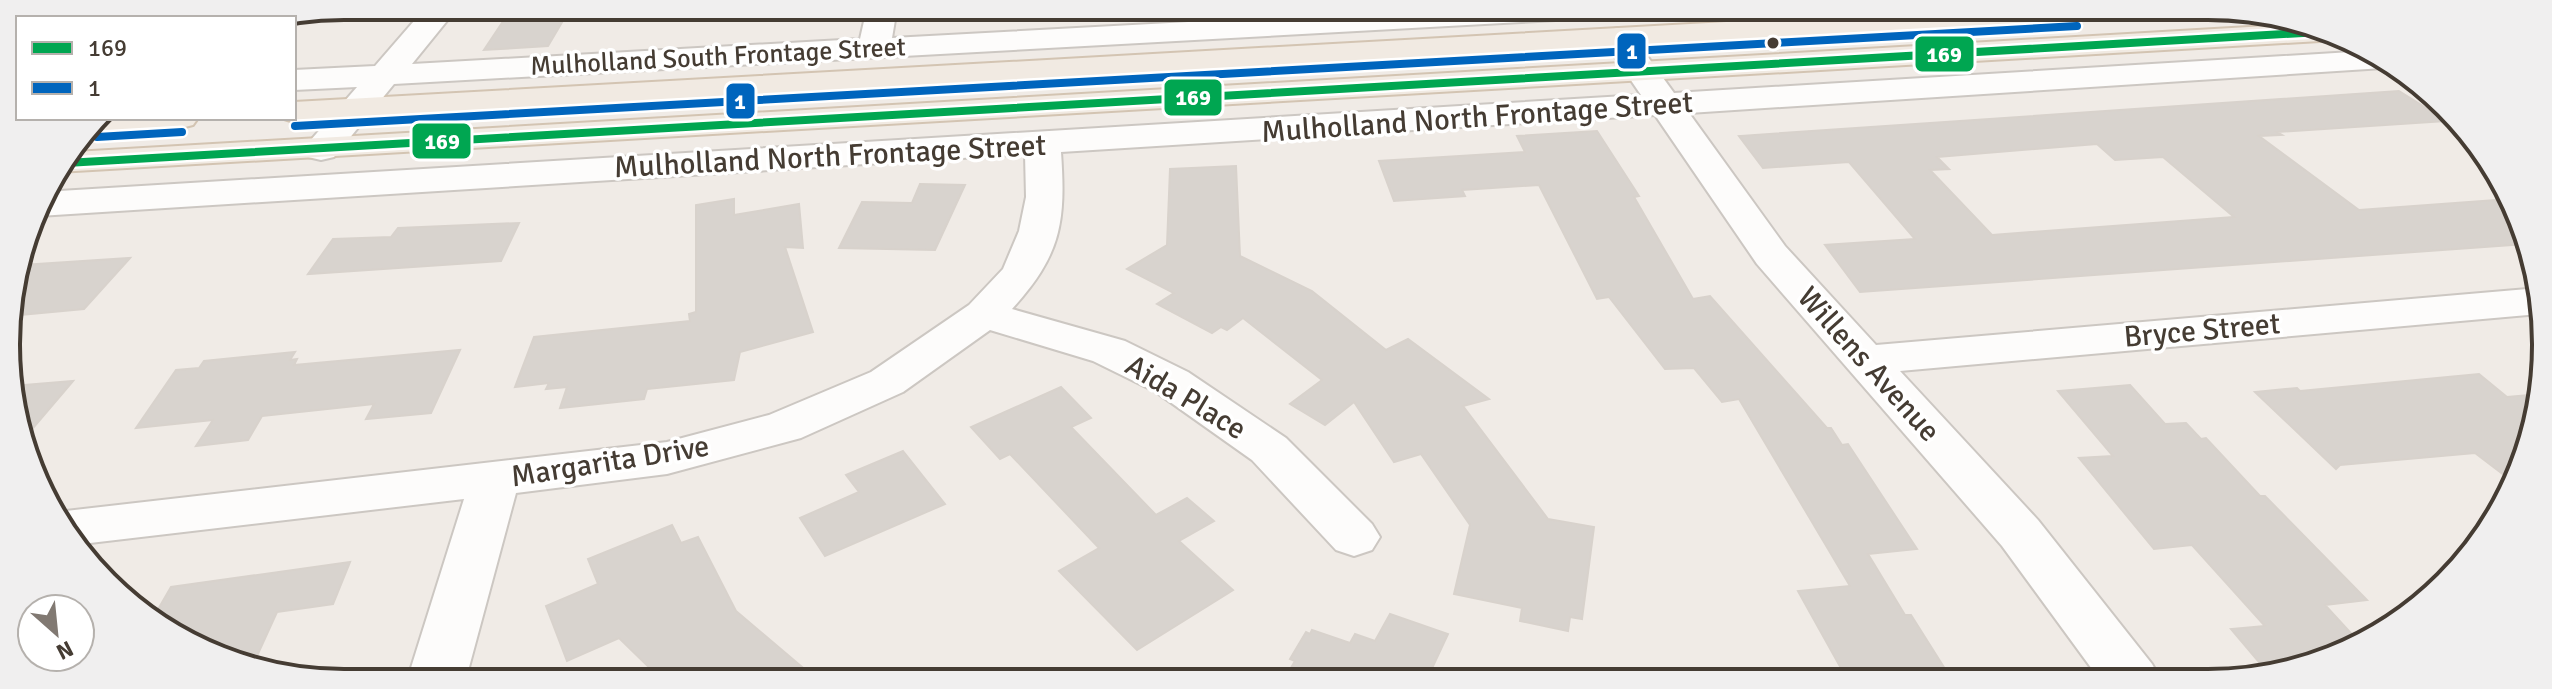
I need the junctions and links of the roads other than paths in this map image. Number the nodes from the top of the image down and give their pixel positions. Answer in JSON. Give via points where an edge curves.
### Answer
{"nodes":[{"id":1,"x":432,"y":20,"type":"edge"},
{"id":2,"x":880,"y":20,"type":"edge"},
{"id":3,"x":1265,"y":20,"type":"edge"},
{"id":4,"x":2018,"y":20,"type":"edge"},
{"id":5,"x":2299,"y":33,"type":"edge"},
{"id":6,"x":874,"y":47,"type":"junction"},
{"id":7,"x":2365,"y":60,"type":"edge"},
{"id":8,"x":1640,"y":72,"type":"junction"},
{"id":9,"x":384,"y":76,"type":"junction"},
{"id":10,"x":296,"y":80,"type":"edge"},
{"id":11,"x":358,"y":108,"type":"junction"},
{"id":12,"x":296,"y":112,"type":"edge"},
{"id":13,"x":147,"y":120,"type":"edge"},
{"id":14,"x":109,"y":122,"type":"edge"},
{"id":15,"x":1043,"y":144,"type":"junction"},
{"id":16,"x":321,"y":149,"type":"junction"},
{"id":17,"x":76,"y":162,"type":"edge"},
{"id":18,"x":52,"y":203,"type":"edge"},
{"id":19,"x":2529,"y":302,"type":"edge"},
{"id":20,"x":984,"y":314,"type":"junction"},
{"id":21,"x":1864,"y":360,"type":"junction"},
{"id":22,"x":495,"y":479,"type":"junction"},
{"id":23,"x":76,"y":527,"type":"edge"},
{"id":24,"x":1354,"y":537,"type":"dead end"},
{"id":25,"x":440,"y":669,"type":"edge"},
{"id":26,"x":2124,"y":669,"type":"edge"}],
"edges":[{"from":1,"to":9,"type":"street"},
{"from":2,"to":6,"type":"street"},
{"from":3,"to":6,"type":"street","name":"Mulholland South Frontage Street"},
{"from":4,"to":8,"type":"main road"},
{"from":5,"to":8,"type":"main road"},
{"from":6,"to":9,"type":"street","name":"Mulholland South Frontage Street"},
{"from":7,"to":8,"type":"street","name":"Mulholland North Frontage Street"},
{"from":8,"to":11,"type":"main road"},
{"from":8,"to":15,"type":"street","name":"Mulholland North Frontage Street"},
{"from":8,"to":16,"type":"main road"},
{"from":8,"to":21,"type":"street","name":"Willens Avenue","via":[[1771,255]]},
{"from":9,"to":10,"type":"street","name":"Mulholland South Frontage Street"},
{"from":9,"to":11,"type":"street"},
{"from":11,"to":12,"type":"main road"},
{"from":11,"to":16,"type":"street"},
{"from":13,"to":14,"type":"main road"},
{"from":15,"to":18,"type":"street","name":"Mulholland North Frontage Street"},
{"from":15,"to":20,"type":"street","name":"Margarita Drive","via":[[1045,197],[1039,231],[1022,273]]},
{"from":16,"to":17,"type":"main road"},
{"from":19,"to":21,"type":"street","name":"Bryce Street"},
{"from":20,"to":22,"type":"street","name":"Margarita Drive","via":[[887,382],[784,427],[667,458]]},
{"from":20,"to":24,"type":"street","name":"Aida Place","via":[[1109,351],[1172,382],[1269,449]]},
{"from":21,"to":26,"type":"street","name":"Willens Avenue","via":[[2020,533]]},
{"from":22,"to":23,"type":"street","name":"Margarita Drive"},
{"from":22,"to":25,"type":"street"}]}
